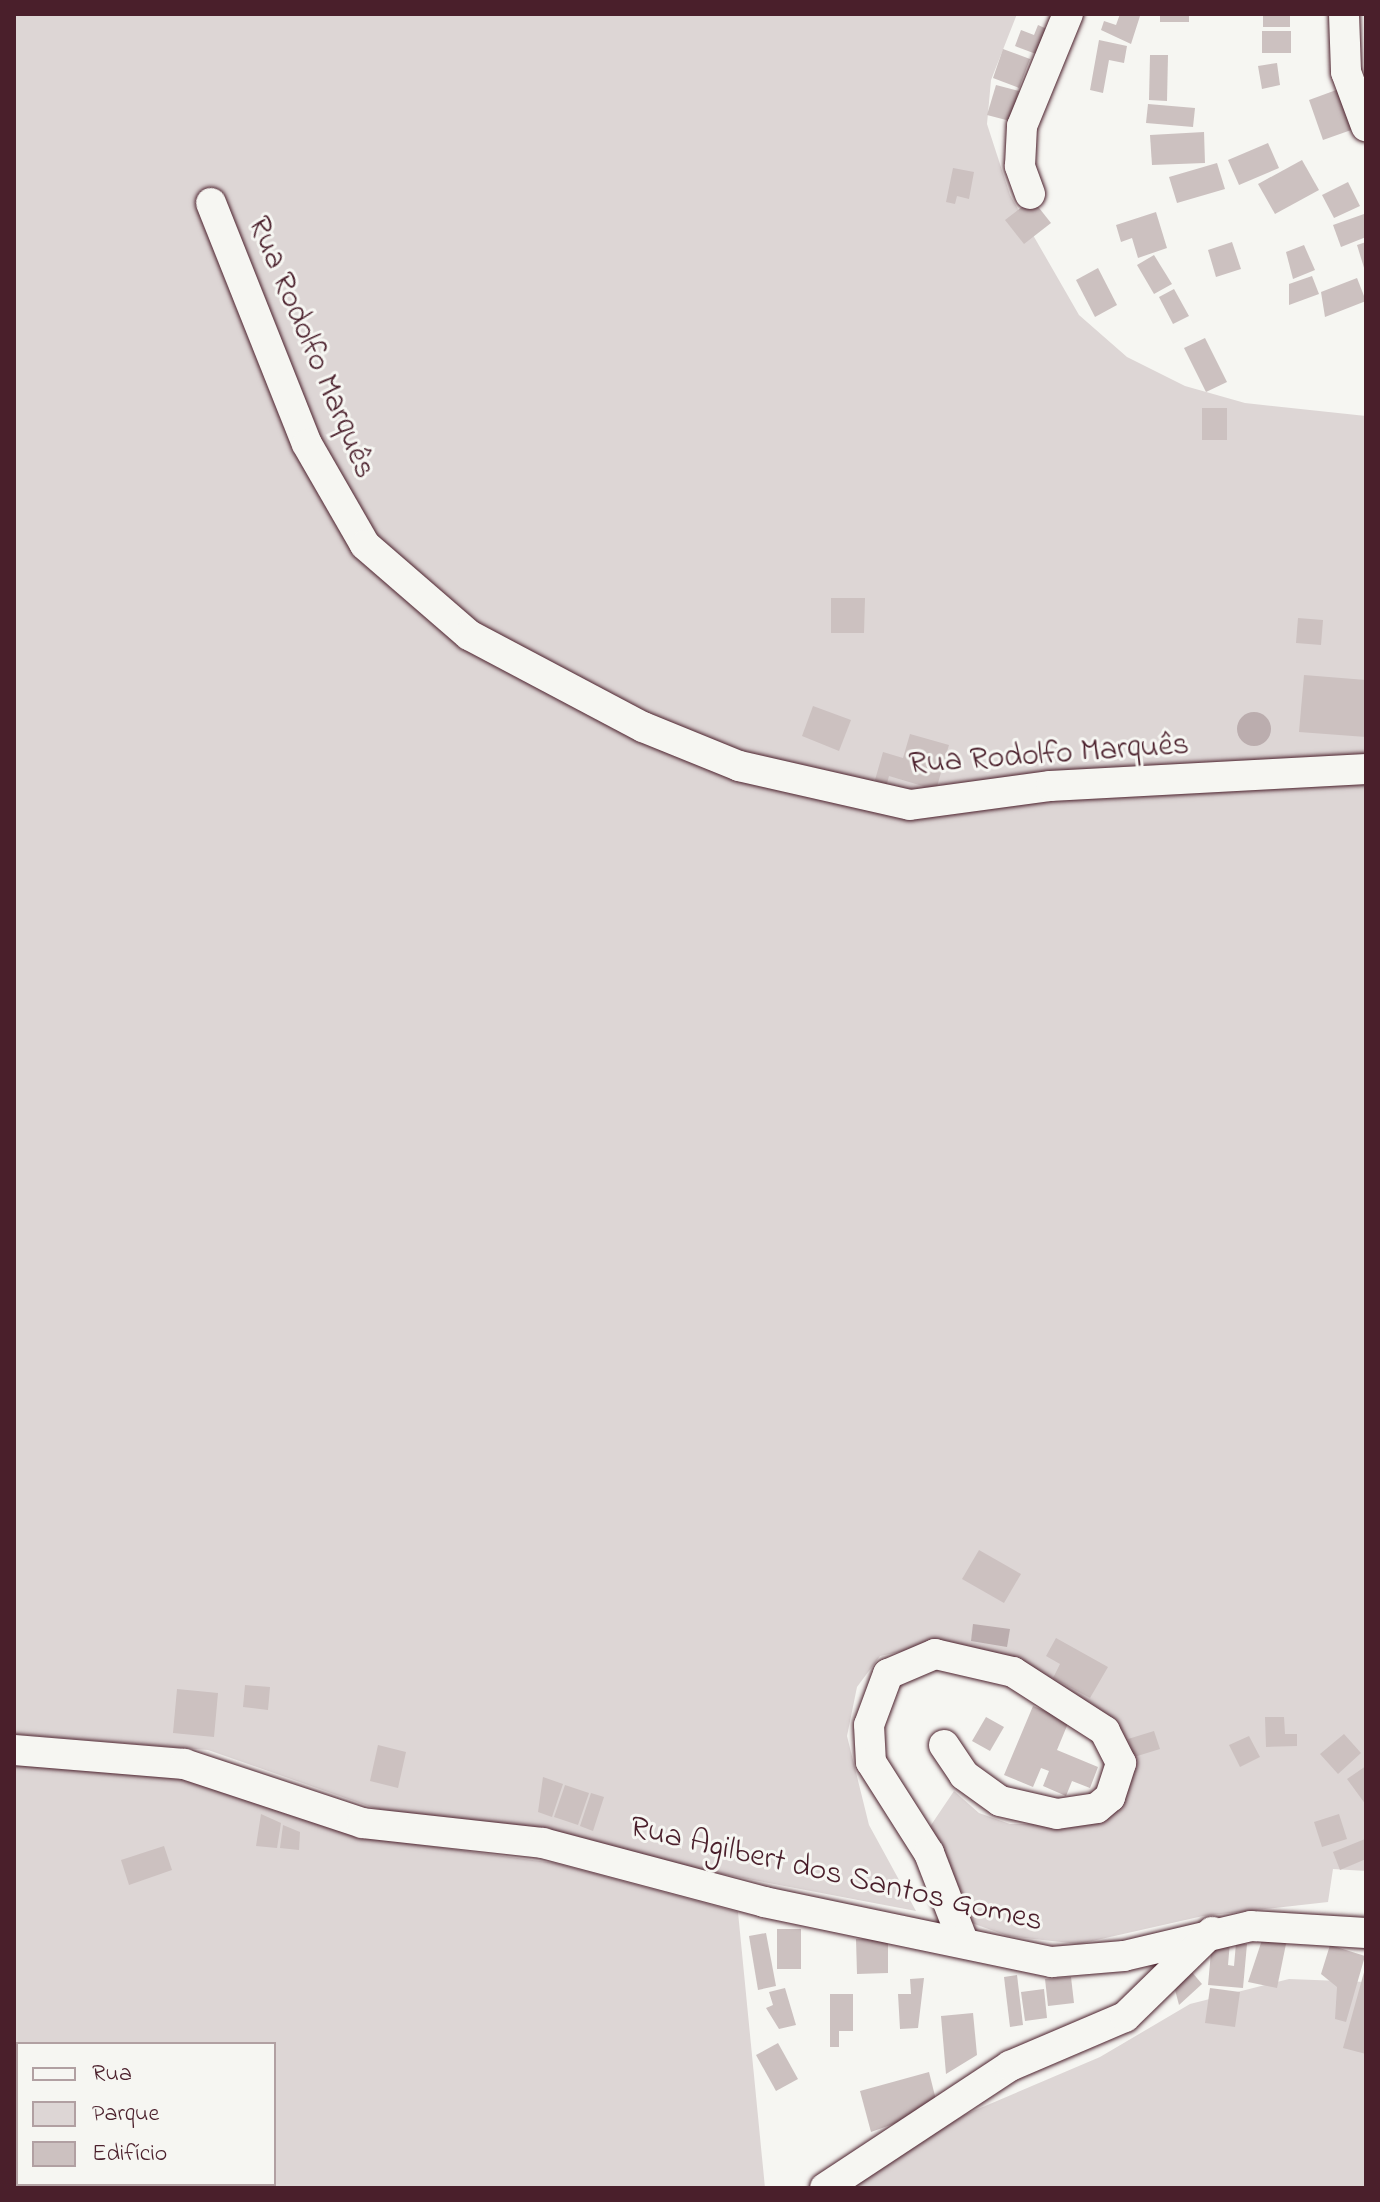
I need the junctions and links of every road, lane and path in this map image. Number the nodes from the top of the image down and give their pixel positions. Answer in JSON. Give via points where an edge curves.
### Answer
{"nodes":[{"id":1,"x":1068,"y":14,"type":"edge"},
{"id":2,"x":1344,"y":14,"type":"edge"},
{"id":3,"x":1366,"y":126,"type":"edge"},
{"id":4,"x":1030,"y":194,"type":"dead end"},
{"id":5,"x":211,"y":203,"type":"dead end"},
{"id":6,"x":1366,"y":769,"type":"edge"},
{"id":7,"x":944,"y":1745,"type":"dead end"},
{"id":8,"x":14,"y":1750,"type":"edge"},
{"id":9,"x":1212,"y":1932,"type":"junction"},
{"id":10,"x":1366,"y":1933,"type":"edge"},
{"id":11,"x":963,"y":1941,"type":"junction"},
{"id":12,"x":825,"y":2188,"type":"edge"}],
"edges":[{"from":1,"to":4,"type":"street","via":[[1026,109],[1020,166]]},
{"from":2,"to":3,"type":"street","via":[[1346,72]]},
{"from":5,"to":6,"type":"street","name":"Rua Rodolfo Marquês","via":[[307,444],[365,545],[469,635],[597,704],[739,766],[886,803]]},
{"from":7,"to":11,"type":"street","via":[[964,1775],[1000,1801],[1057,1814],[1097,1808],[1110,1797],[1121,1763],[1105,1731],[1013,1672],[935,1654],[888,1674],[869,1725],[871,1762],[929,1853]]},
{"from":8,"to":11,"type":"street","name":"Rua Agilbert dos Santos Gomes","via":[[184,1764],[362,1823],[543,1843],[764,1902]]},
{"from":9,"to":10,"type":"street","name":"Rua Agilbert dos Santos Gomes","via":[[1284,1925]]},
{"from":9,"to":11,"type":"street","name":"Rua Agilbert dos Santos Gomes","via":[[1075,1963]]},
{"from":9,"to":12,"type":"street","via":[[1125,2017],[1010,2066]]}]}
